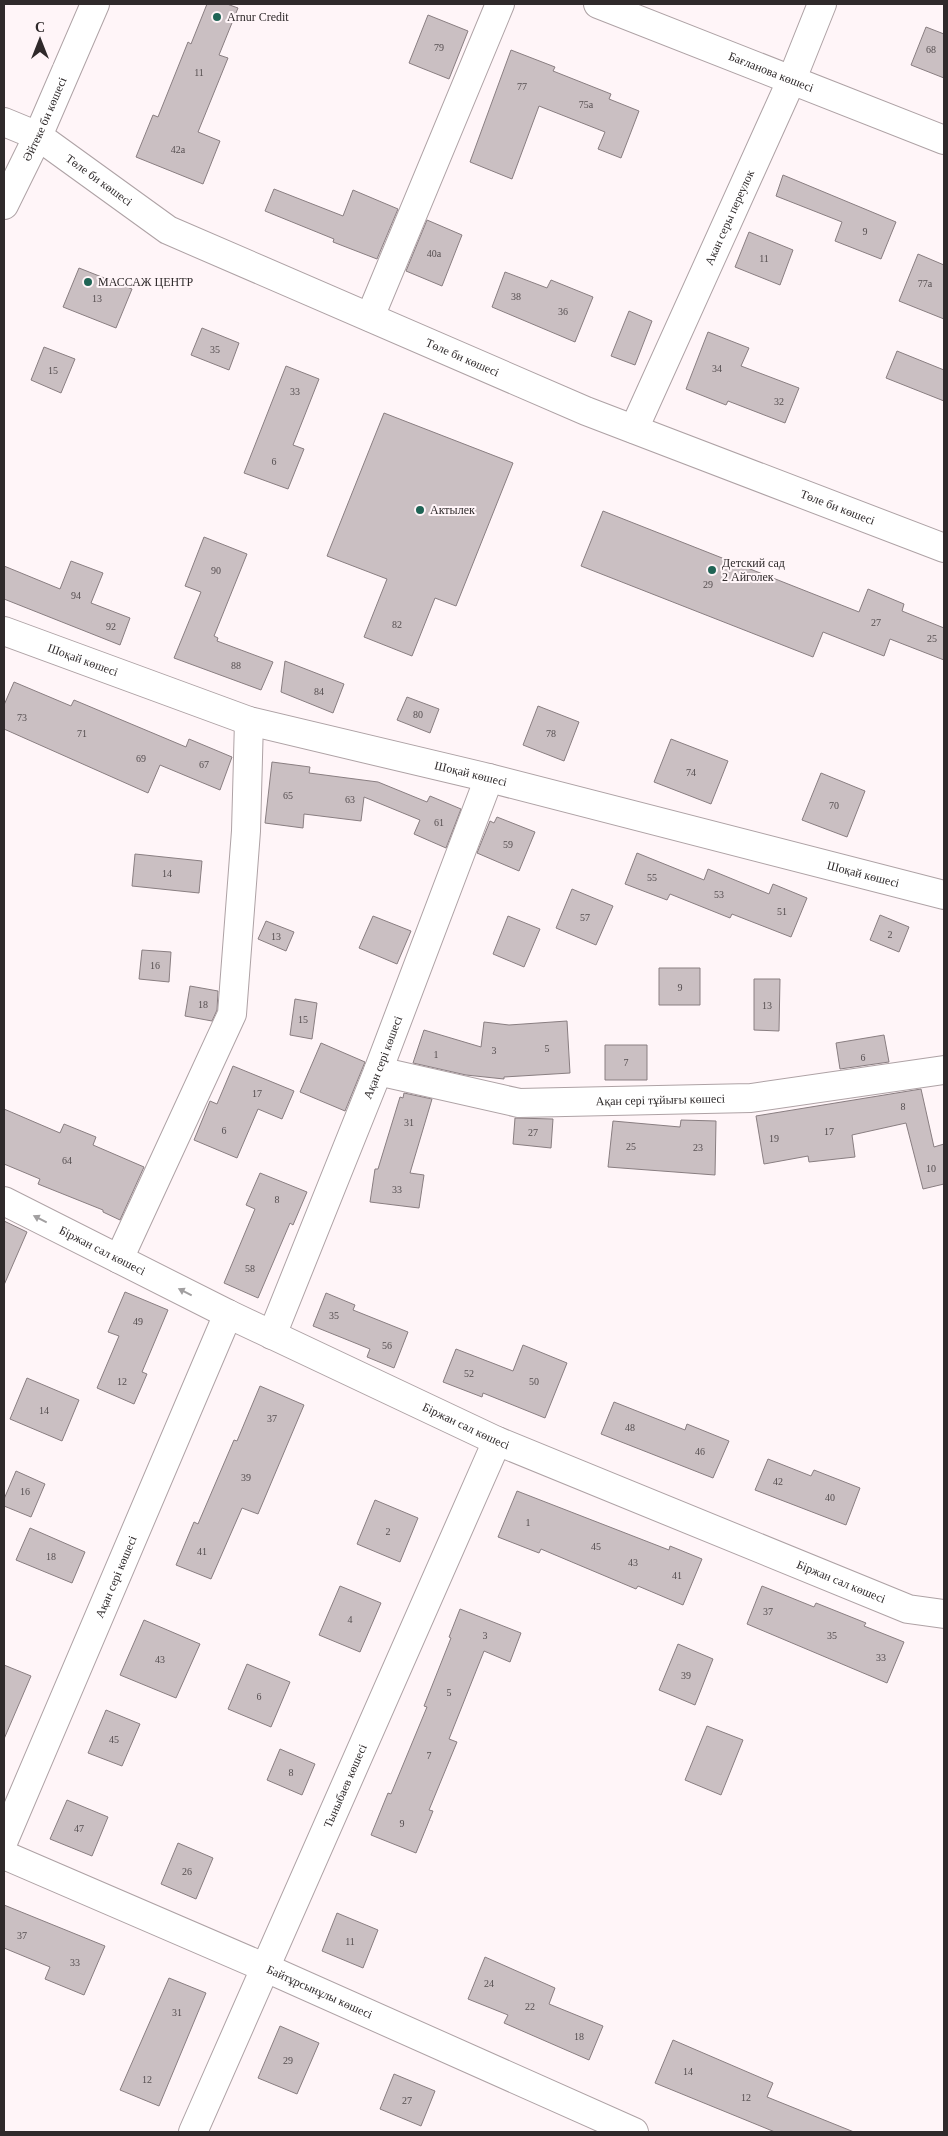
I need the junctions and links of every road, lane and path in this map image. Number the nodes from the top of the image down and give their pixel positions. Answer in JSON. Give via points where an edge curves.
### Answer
{"nodes":[{"id":1,"x":95,"y":4,"type":"edge"},
{"id":2,"x":500,"y":4,"type":"edge"},
{"id":3,"x":598,"y":4,"type":"edge"},
{"id":4,"x":822,"y":4,"type":"edge"},
{"id":5,"x":792,"y":79,"type":"junction"},
{"id":6,"x":4,"y":122,"type":"edge"},
{"id":7,"x":38,"y":136,"type":"junction"},
{"id":8,"x":944,"y":140,"type":"edge"},
{"id":9,"x":4,"y":205,"type":"edge"},
{"id":10,"x":370,"y":317,"type":"junction"},
{"id":11,"x":634,"y":429,"type":"junction"},
{"id":12,"x":944,"y":548,"type":"edge"},
{"id":13,"x":4,"y":631,"type":"edge"},
{"id":14,"x":249,"y":721,"type":"junction"},
{"id":15,"x":489,"y":778,"type":"junction"},
{"id":16,"x":944,"y":895,"type":"edge"},
{"id":17,"x":944,"y":1070,"type":"edge"},
{"id":18,"x":378,"y":1071,"type":"junction"},
{"id":19,"x":4,"y":1201,"type":"edge"},
{"id":20,"x":119,"y":1259,"type":"junction"},
{"id":21,"x":228,"y":1314,"type":"junction"},
{"id":22,"x":272,"y":1335,"type":"junction"},
{"id":23,"x":497,"y":1441,"type":"junction"},
{"id":24,"x":944,"y":1614,"type":"edge"},
{"id":25,"x":4,"y":1840,"type":"edge"},
{"id":26,"x":4,"y":1855,"type":"edge"},
{"id":27,"x":266,"y":1968,"type":"junction"},
{"id":28,"x":193,"y":2132,"type":"edge"},
{"id":29,"x":634,"y":2132,"type":"edge"}],
"edges":[{"from":1,"to":7,"type":"street","name":"Әйтеке би көшесі"},
{"from":2,"to":10,"type":"street"},
{"from":3,"to":5,"type":"street","name":"Бағланова көшесі"},
{"from":4,"to":5,"type":"street","name":"Акан серы переулок"},
{"from":5,"to":8,"type":"street","name":"Бағланова көшесі"},
{"from":5,"to":11,"type":"street","name":"Акан серы переулок"},
{"from":6,"to":7,"type":"street","name":"Төле би көшесі"},
{"from":7,"to":9,"type":"street","name":"Әйтеке би көшесі"},
{"from":7,"to":10,"type":"street","name":"Төле би көшесі","via":[[168,230]]},
{"from":10,"to":11,"type":"street","name":"Төле би көшесі"},
{"from":11,"to":12,"type":"street","name":"Төле би көшесі"},
{"from":13,"to":14,"type":"street","name":"Шоқай көшесі"},
{"from":14,"to":15,"type":"street","name":"Шоқай көшесі"},
{"from":14,"to":20,"type":"street","via":[[246,831],[232,1014]]},
{"from":15,"to":16,"type":"street","name":"Шоқай көшесі"},
{"from":15,"to":18,"type":"street","name":"Ақан сері көшесі"},
{"from":17,"to":18,"type":"street","name":"Ақан сері тұйығы көшесі","via":[[751,1098],[519,1103]]},
{"from":18,"to":22,"type":"street","name":"Ақан сері көшесі"},
{"from":20,"to":19,"type":"street","name":"Біржан сал көшесі","one_way":true},
{"from":21,"to":20,"type":"street","name":"Біржан сал көшесі","one_way":true},
{"from":21,"to":22,"type":"street","name":"Біржан сал көшесі"},
{"from":21,"to":25,"type":"street","name":"Ақан сері көшесі"},
{"from":22,"to":23,"type":"street","name":"Біржан сал көшесі"},
{"from":23,"to":24,"type":"street","name":"Біржан сал көшесі","via":[[908,1609]]},
{"from":23,"to":27,"type":"street","name":"Тыныбаев көшесі"},
{"from":26,"to":27,"type":"street","name":"Байтұрсынұлы көшесі"},
{"from":27,"to":28,"type":"street","name":"Тыныбаев көшесі"},
{"from":27,"to":29,"type":"street","name":"Байтұрсынұлы көшесі"}]}
